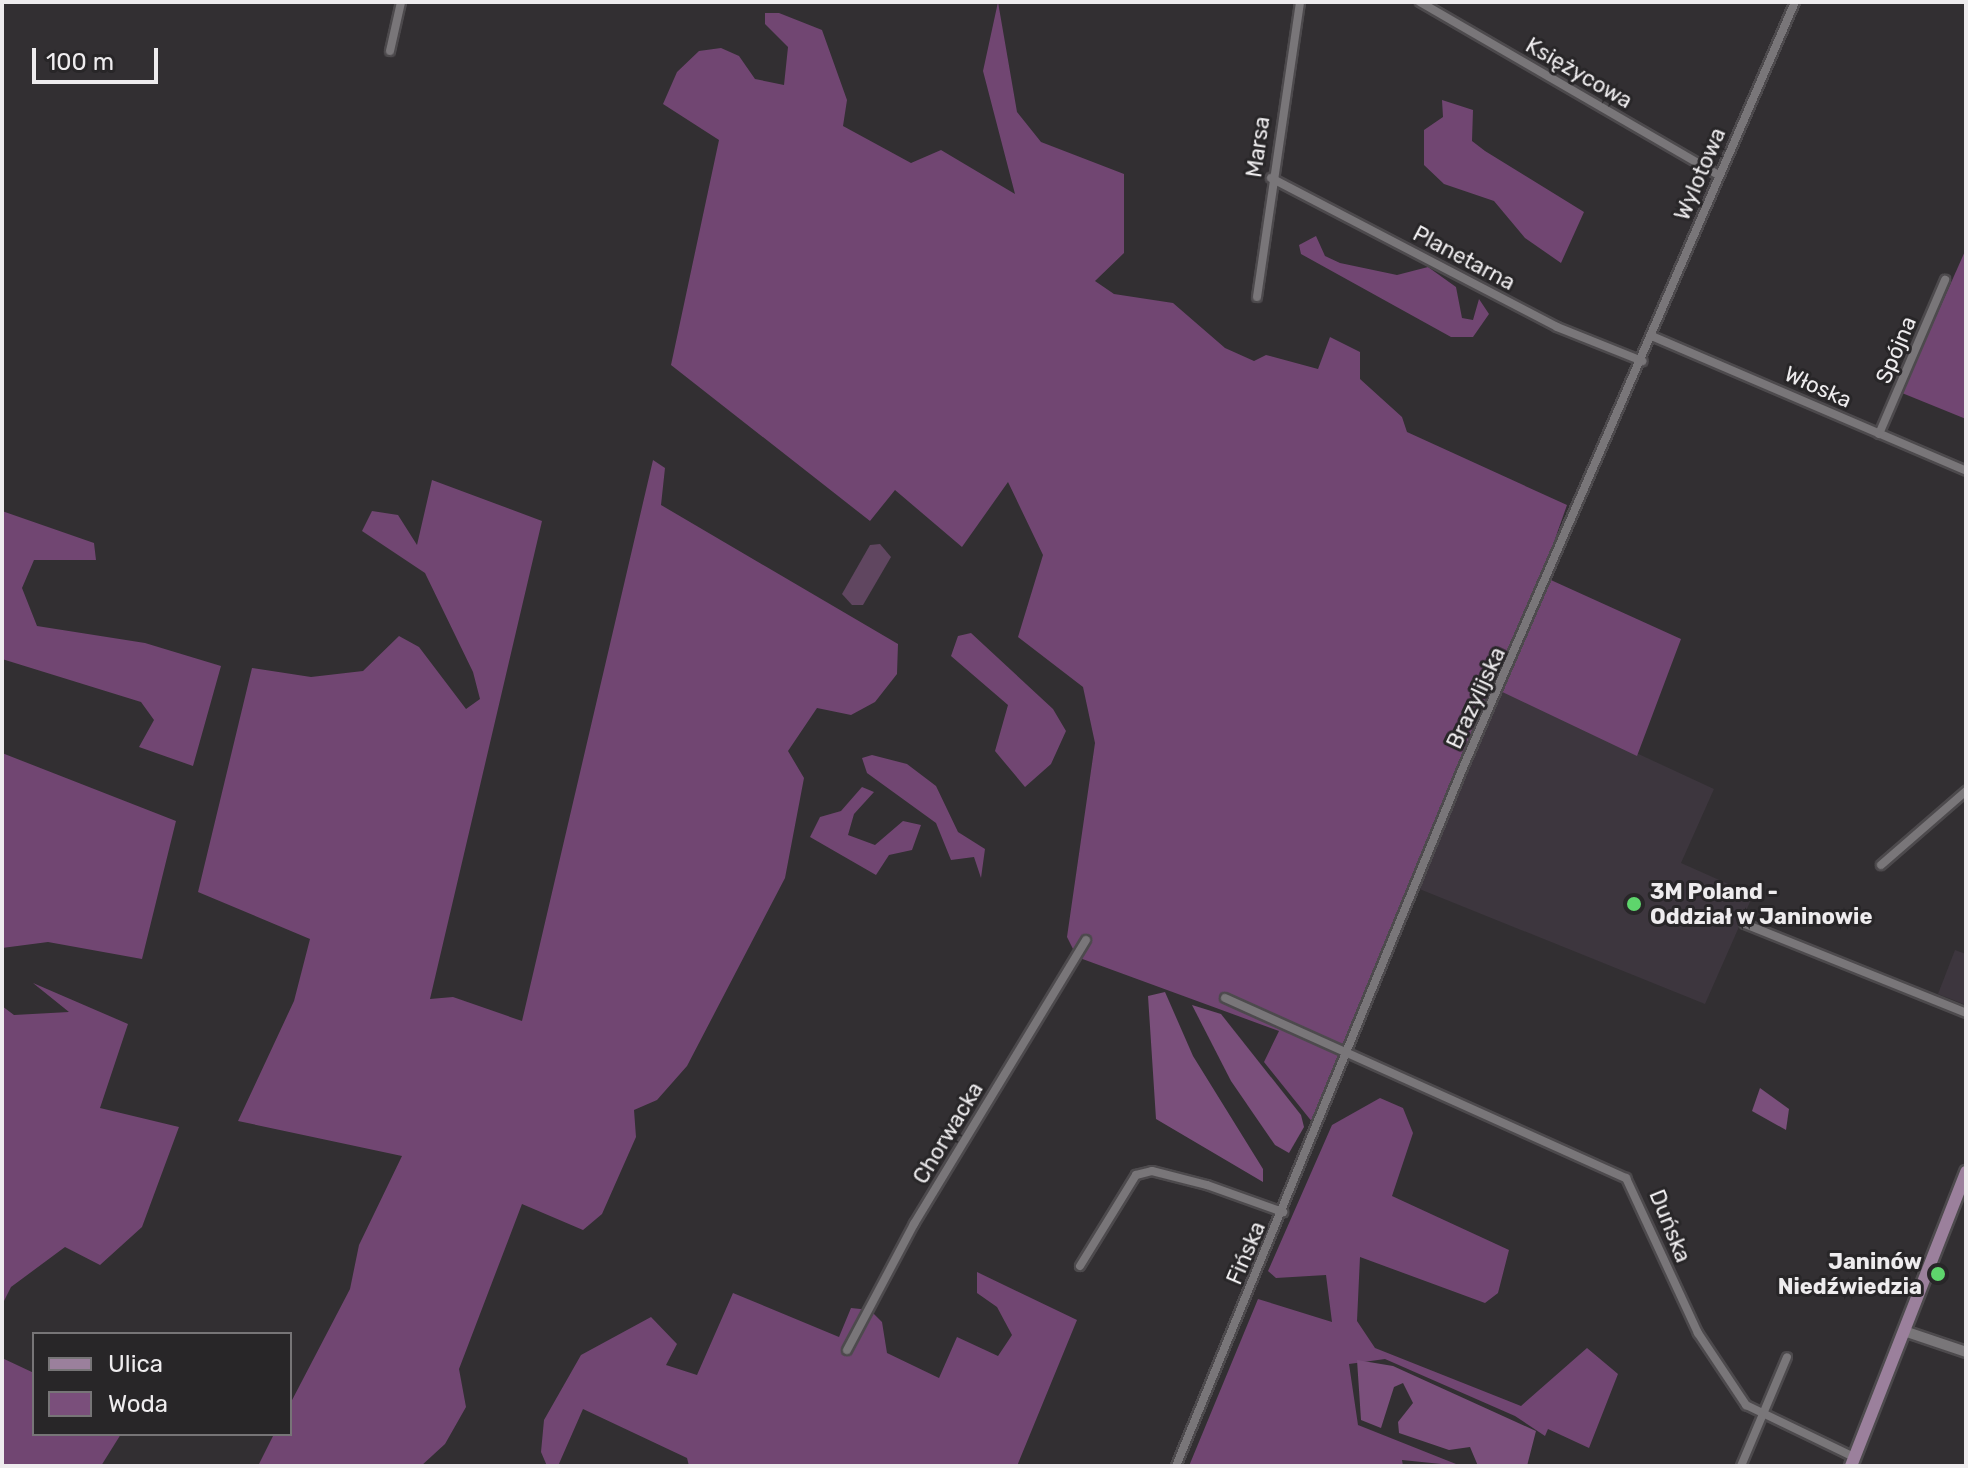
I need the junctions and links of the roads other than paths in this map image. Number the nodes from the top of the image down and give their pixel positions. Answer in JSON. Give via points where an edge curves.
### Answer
{"nodes":[{"id":1,"x":401,"y":2,"type":"edge"},
{"id":2,"x":1300,"y":2,"type":"edge"},
{"id":3,"x":1420,"y":2,"type":"edge"},
{"id":4,"x":1795,"y":2,"type":"edge"},
{"id":5,"x":390,"y":51,"type":"dead end"},
{"id":6,"x":1719,"y":175,"type":"junction"},
{"id":7,"x":1271,"y":178,"type":"junction"},
{"id":8,"x":1945,"y":280,"type":"dead end"},
{"id":9,"x":1257,"y":297,"type":"dead end"},
{"id":10,"x":1654,"y":337,"type":"junction"},
{"id":11,"x":1642,"y":361,"type":"junction"},
{"id":12,"x":1879,"y":434,"type":"junction"},
{"id":13,"x":1966,"y":471,"type":"edge"},
{"id":14,"x":1966,"y":791,"type":"edge"},
{"id":15,"x":1881,"y":865,"type":"dead end"},
{"id":16,"x":1745,"y":924,"type":"dead end"},
{"id":17,"x":1086,"y":940,"type":"dead end"},
{"id":18,"x":1225,"y":998,"type":"dead end"},
{"id":19,"x":1966,"y":1013,"type":"edge"},
{"id":20,"x":1350,"y":1054,"type":"junction"},
{"id":21,"x":1966,"y":1172,"type":"edge"},
{"id":22,"x":1283,"y":1212,"type":"junction"},
{"id":23,"x":1080,"y":1266,"type":"dead end"},
{"id":24,"x":1904,"y":1331,"type":"junction"},
{"id":25,"x":847,"y":1350,"type":"dead end"},
{"id":26,"x":1966,"y":1352,"type":"edge"},
{"id":27,"x":1787,"y":1357,"type":"dead end"},
{"id":28,"x":1763,"y":1418,"type":"junction"},
{"id":29,"x":1852,"y":1462,"type":"edge"},
{"id":30,"x":1176,"y":1466,"type":"edge"},
{"id":31,"x":1741,"y":1466,"type":"edge"}],
"edges":[{"from":1,"to":5,"type":"street"},
{"from":2,"to":7,"type":"street","name":"Marsa"},
{"from":3,"to":6,"type":"street","name":"Księżycowa"},
{"from":4,"to":6,"type":"street","name":"Wylotowa"},
{"from":6,"to":10,"type":"street","name":"Wylotowa"},
{"from":7,"to":9,"type":"street","name":"Marsa"},
{"from":7,"to":11,"type":"street","name":"Planetarna","via":[[1557,327]]},
{"from":8,"to":12,"type":"street","name":"Spójna"},
{"from":10,"to":11,"type":"street","name":"Wylotowa"},
{"from":10,"to":12,"type":"street","name":"Włoska"},
{"from":11,"to":20,"type":"street","name":"Brazylijska","via":[[1462,770]]},
{"from":12,"to":13,"type":"street","name":"Włoska"},
{"from":14,"to":15,"type":"street"},
{"from":16,"to":19,"type":"street"},
{"from":17,"to":25,"type":"street","name":"Chorwacka","via":[[914,1224]]},
{"from":18,"to":20,"type":"street","name":"Duńska"},
{"from":20,"to":22,"type":"street","name":"Fińska"},
{"from":20,"to":28,"type":"street","name":"Duńska","via":[[1631,1182],[1698,1333]]},
{"from":21,"to":24,"type":"main road"},
{"from":22,"to":23,"type":"street","via":[[1162,1174],[1136,1175]]},
{"from":22,"to":30,"type":"street","name":"Fińska"},
{"from":24,"to":26,"type":"street"},
{"from":24,"to":29,"type":"main road"},
{"from":27,"to":28,"type":"street"},
{"from":28,"to":29,"type":"street","name":"Duńska"},
{"from":28,"to":31,"type":"street"}]}
